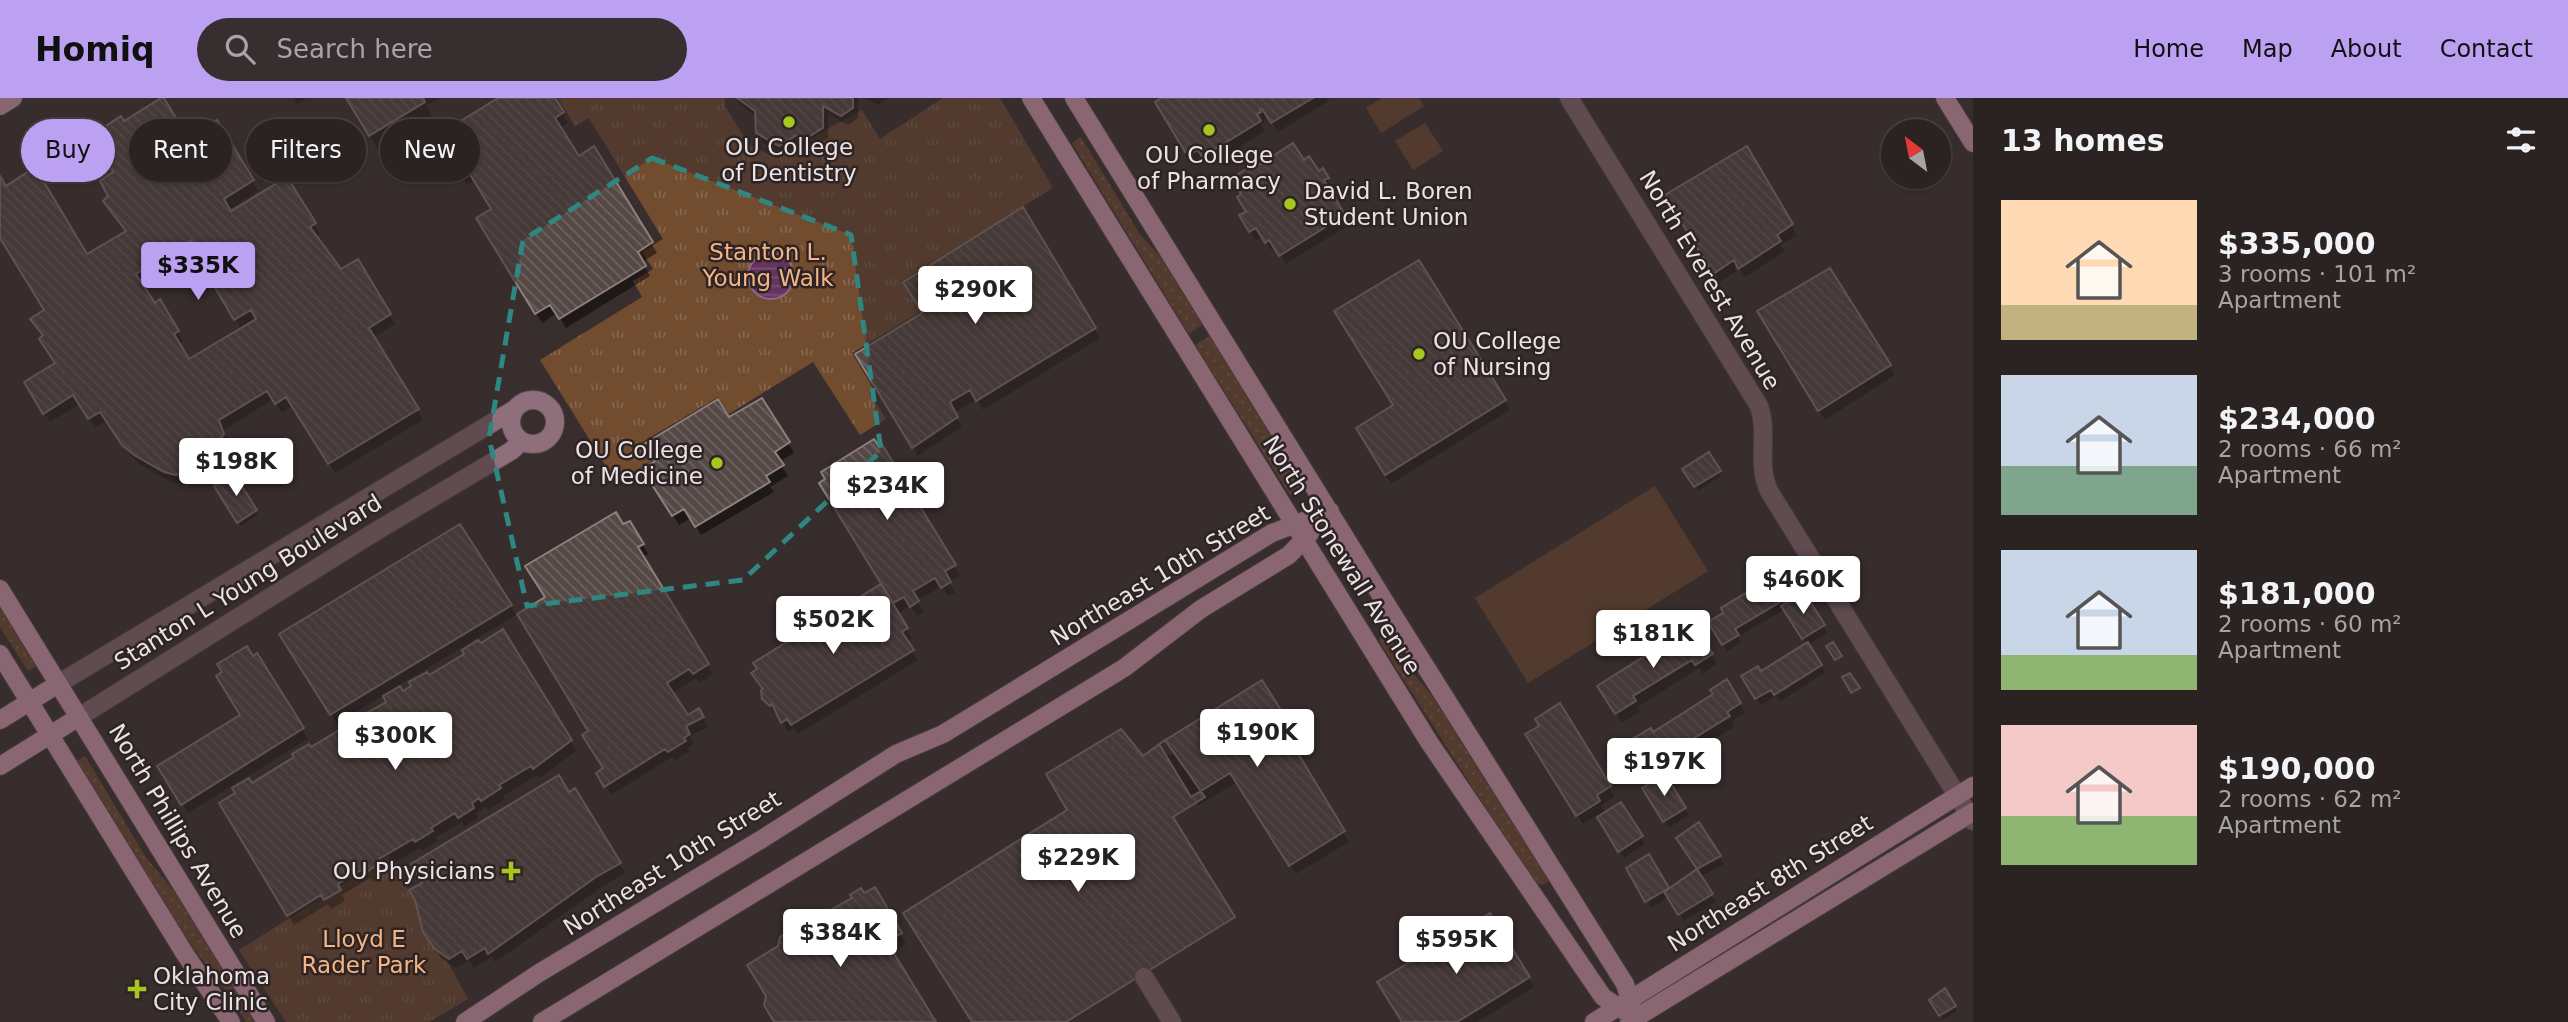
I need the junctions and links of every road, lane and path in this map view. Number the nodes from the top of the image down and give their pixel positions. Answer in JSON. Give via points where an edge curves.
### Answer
{"nodes":[{"id":1,"x":13,"y":98,"type":"edge"},
{"id":2,"x":1031,"y":98,"type":"edge"},
{"id":3,"x":1074,"y":98,"type":"edge"},
{"id":4,"x":1569,"y":98,"type":"edge"},
{"id":5,"x":1945,"y":98,"type":"edge"},
{"id":6,"x":0,"y":106,"type":"edge"},
{"id":7,"x":1973,"y":143,"type":"edge"},
{"id":8,"x":514,"y":409,"type":"junction"},
{"id":9,"x":522,"y":441,"type":"junction"},
{"id":10,"x":1330,"y":511,"type":"junction"},
{"id":11,"x":1300,"y":531,"type":"junction"},
{"id":12,"x":0,"y":589,"type":"edge"},
{"id":13,"x":0,"y":654,"type":"edge"},
{"id":14,"x":58,"y":684,"type":"junction"},
{"id":15,"x":30,"y":702,"type":"junction"},
{"id":16,"x":79,"y":717,"type":"junction"},
{"id":17,"x":0,"y":720,"type":"edge"},
{"id":18,"x":51,"y":735,"type":"junction"},
{"id":19,"x":0,"y":766,"type":"edge"},
{"id":20,"x":1965,"y":791,"type":"edge"},
{"id":21,"x":1972,"y":815,"type":"edge"},
{"id":22,"x":1144,"y":977,"type":"dead end"},
{"id":23,"x":1624,"y":1003,"type":"junction"},
{"id":24,"x":1634,"y":1021,"type":"edge"},
{"id":25,"x":231,"y":1022,"type":"edge"},
{"id":26,"x":266,"y":1022,"type":"edge"},
{"id":27,"x":465,"y":1022,"type":"edge"},
{"id":28,"x":542,"y":1022,"type":"edge"},
{"id":29,"x":1172,"y":1022,"type":"edge"},
{"id":30,"x":1594,"y":1022,"type":"edge"}],
"edges":[{"from":1,"to":6,"type":"main road"},
{"from":2,"to":11,"type":"main road","name":"North Stonewall Avenue"},
{"from":3,"to":10,"type":"main road","name":"North Stonewall Avenue"},
{"from":4,"to":20,"type":"street","name":"North Everest Avenue","via":[[1759,406],[1765,429],[1762,466],[1769,491]]},
{"from":5,"to":7,"type":"main road"},
{"from":8,"to":9,"type":"street","via":[[512,429]]},
{"from":8,"to":9,"type":"street","via":[[526,400],[539,400],[555,416],[553,432],[544,441]]},
{"from":8,"to":14,"type":"street","name":"Stanton L Young Boulevard"},
{"from":9,"to":16,"type":"street","name":"Stanton L Young Boulevard"},
{"from":10,"to":11,"type":"main road","name":"Northeast 10th Street"},
{"from":10,"to":23,"type":"main road","name":"North Stonewall Avenue","via":[[1625,984]]},
{"from":11,"to":23,"type":"main road","name":"North Stonewall Avenue","via":[[1429,742],[1603,997]]},
{"from":11,"to":27,"type":"main road","name":"Northeast 10th Street","via":[[1272,533],[943,734],[896,754]]},
{"from":11,"to":28,"type":"main road","name":"Northeast 10th Street","via":[[1289,555],[1201,609],[1124,668]]},
{"from":12,"to":14,"type":"main road","name":"North Phillips Avenue"},
{"from":13,"to":15,"type":"main road"},
{"from":14,"to":15,"type":"main road","name":"Stanton L Young Boulevard"},
{"from":14,"to":16,"type":"main road","name":"North Phillips Avenue"},
{"from":15,"to":17,"type":"main road","name":"Stanton L Young Boulevard"},
{"from":15,"to":18,"type":"main road"},
{"from":16,"to":18,"type":"main road","name":"Stanton L Young Boulevard"},
{"from":16,"to":26,"type":"main road","name":"North Phillips Avenue"},
{"from":18,"to":19,"type":"main road","name":"Stanton L Young Boulevard"},
{"from":18,"to":25,"type":"main road"},
{"from":20,"to":21,"type":"street","name":"North Everest Avenue"},
{"from":20,"to":23,"type":"main road","name":"Northeast 8th Street"},
{"from":21,"to":24,"type":"main road","name":"Northeast 8th Street"},
{"from":22,"to":29,"type":"street"},
{"from":23,"to":24,"type":"main road","name":"North Stonewall Avenue"},
{"from":23,"to":30,"type":"main road","name":"Northeast 8th Street"}]}
